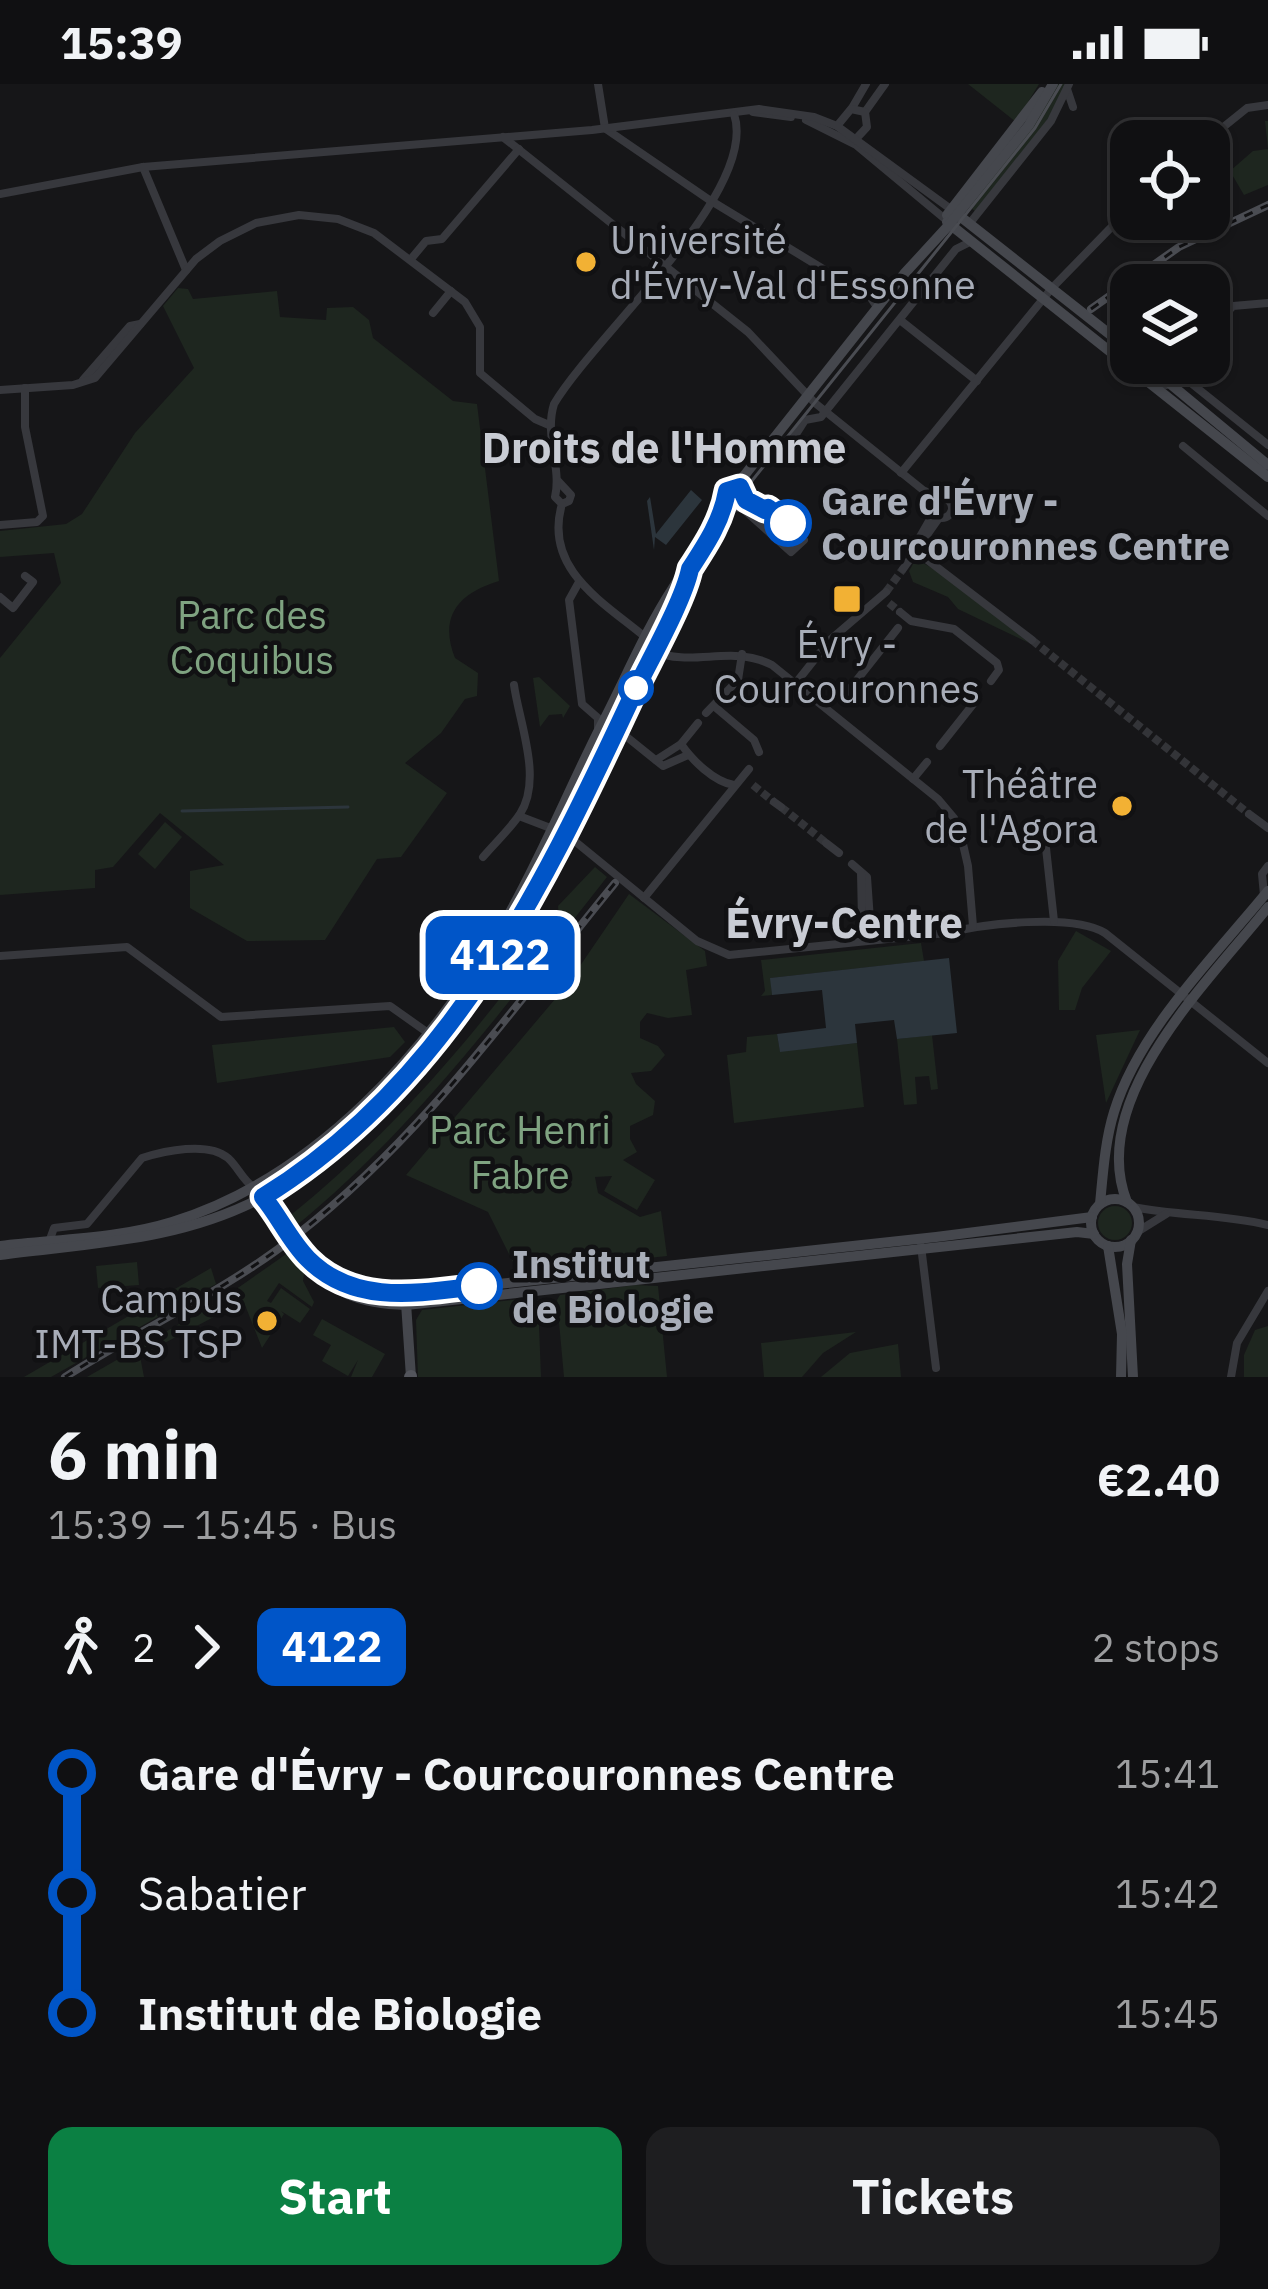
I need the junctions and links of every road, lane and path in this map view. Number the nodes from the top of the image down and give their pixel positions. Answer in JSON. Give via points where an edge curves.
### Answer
{"nodes":[{"id":1,"x":598,"y":84,"type":"edge"},
{"id":2,"x":866,"y":84,"type":"edge"},
{"id":3,"x":885,"y":84,"type":"edge"},
{"id":4,"x":1050,"y":84,"type":"edge"},
{"id":5,"x":1068,"y":87,"type":"edge"},
{"id":6,"x":1268,"y":105,"type":"edge"},
{"id":7,"x":1073,"y":106,"type":"dead end"},
{"id":8,"x":852,"y":108,"type":"junction"},
{"id":9,"x":751,"y":112,"type":"junction"},
{"id":10,"x":865,"y":112,"type":"junction"},
{"id":11,"x":734,"y":114,"type":"junction"},
{"id":12,"x":1230,"y":122,"type":"edge"},
{"id":13,"x":839,"y":127,"type":"junction"},
{"id":14,"x":605,"y":128,"type":"junction"},
{"id":15,"x":502,"y":137,"type":"junction"},
{"id":16,"x":858,"y":139,"type":"junction"},
{"id":17,"x":519,"y":149,"type":"junction"},
{"id":18,"x":143,"y":167,"type":"junction"},
{"id":19,"x":0,"y":194,"type":"edge"},
{"id":20,"x":714,"y":202,"type":"junction"},
{"id":21,"x":949,"y":220,"type":"junction"},
{"id":22,"x":969,"y":225,"type":"junction"},
{"id":23,"x":1110,"y":229,"type":"edge"},
{"id":24,"x":970,"y":242,"type":"junction"},
{"id":25,"x":411,"y":259,"type":"junction"},
{"id":26,"x":662,"y":264,"type":"junction"},
{"id":27,"x":186,"y":270,"type":"junction"},
{"id":28,"x":1052,"y":288,"type":"junction"},
{"id":29,"x":451,"y":291,"type":"junction"},
{"id":30,"x":1044,"y":300,"type":"junction"},
{"id":31,"x":1268,"y":303,"type":"edge"},
{"id":32,"x":877,"y":308,"type":"junction"},
{"id":33,"x":1230,"y":310,"type":"edge"},
{"id":34,"x":433,"y":313,"type":"dead end"},
{"id":35,"x":900,"y":320,"type":"junction"},
{"id":36,"x":1110,"y":333,"type":"edge"},
{"id":37,"x":977,"y":381,"type":"junction"},
{"id":38,"x":1192,"y":384,"type":"edge"},
{"id":39,"x":1164,"y":386,"type":"junction"},
{"id":40,"x":25,"y":388,"type":"junction"},
{"id":41,"x":0,"y":390,"type":"edge"},
{"id":42,"x":808,"y":394,"type":"junction"},
{"id":43,"x":825,"y":412,"type":"junction"},
{"id":44,"x":549,"y":425,"type":"junction"},
{"id":45,"x":790,"y":445,"type":"dead end"},
{"id":46,"x":1268,"y":445,"type":"edge"},
{"id":47,"x":1183,"y":446,"type":"dead end"},
{"id":48,"x":1268,"y":464,"type":"edge"},
{"id":49,"x":901,"y":473,"type":"junction"},
{"id":50,"x":1268,"y":477,"type":"edge"},
{"id":51,"x":736,"y":486,"type":"junction"},
{"id":52,"x":922,"y":490,"type":"junction"},
{"id":53,"x":940,"y":498,"type":"junction"},
{"id":54,"x":737,"y":505,"type":"junction"},
{"id":55,"x":765,"y":510,"type":"junction"},
{"id":56,"x":935,"y":513,"type":"junction"},
{"id":57,"x":1268,"y":515,"type":"edge"},
{"id":58,"x":757,"y":520,"type":"junction"},
{"id":59,"x":0,"y":526,"type":"edge"},
{"id":60,"x":910,"y":556,"type":"junction"},
{"id":61,"x":932,"y":563,"type":"junction"},
{"id":62,"x":690,"y":569,"type":"junction"},
{"id":63,"x":26,"y":576,"type":"dead end"},
{"id":64,"x":579,"y":582,"type":"junction"},
{"id":65,"x":0,"y":597,"type":"edge"},
{"id":66,"x":885,"y":598,"type":"tunnel mouth"},
{"id":67,"x":645,"y":637,"type":"junction"},
{"id":68,"x":1032,"y":640,"type":"tunnel mouth"},
{"id":69,"x":653,"y":651,"type":"junction"},
{"id":70,"x":742,"y":655,"type":"junction"},
{"id":71,"x":991,"y":681,"type":"dead end"},
{"id":72,"x":795,"y":684,"type":"junction"},
{"id":73,"x":514,"y":685,"type":"dead end"},
{"id":74,"x":845,"y":694,"type":"dead end"},
{"id":75,"x":978,"y":698,"type":"dead end"},
{"id":76,"x":698,"y":723,"type":"dead end"},
{"id":77,"x":616,"y":729,"type":"junction"},
{"id":78,"x":596,"y":736,"type":"junction"},
{"id":79,"x":681,"y":744,"type":"junction"},
{"id":80,"x":940,"y":746,"type":"dead end"},
{"id":81,"x":759,"y":752,"type":"dead end"},
{"id":82,"x":688,"y":755,"type":"junction"},
{"id":83,"x":656,"y":760,"type":"junction"},
{"id":84,"x":927,"y":762,"type":"dead end"},
{"id":85,"x":749,"y":769,"type":"dead end"},
{"id":86,"x":914,"y":779,"type":"junction"},
{"id":87,"x":733,"y":783,"type":"junction"},
{"id":88,"x":753,"y":785,"type":"tunnel mouth"},
{"id":89,"x":519,"y":816,"type":"junction"},
{"id":90,"x":1258,"y":817,"type":"tunnel mouth"},
{"id":91,"x":954,"y":818,"type":"dead end"},
{"id":92,"x":1268,"y":828,"type":"edge"},
{"id":93,"x":560,"y":831,"type":"junction"},
{"id":94,"x":960,"y":831,"type":"dead end"},
{"id":95,"x":1046,"y":839,"type":"dead end"},
{"id":96,"x":826,"y":843,"type":"tunnel mouth"},
{"id":97,"x":838,"y":854,"type":"dead end"},
{"id":98,"x":483,"y":857,"type":"dead end"},
{"id":99,"x":851,"y":864,"type":"dead end"},
{"id":100,"x":1268,"y":866,"type":"edge"},
{"id":101,"x":644,"y":898,"type":"junction"},
{"id":102,"x":1267,"y":898,"type":"edge"},
{"id":103,"x":866,"y":920,"type":"tunnel mouth"},
{"id":104,"x":1054,"y":921,"type":"junction"},
{"id":105,"x":973,"y":926,"type":"junction"},
{"id":106,"x":0,"y":956,"type":"edge"},
{"id":107,"x":1188,"y":999,"type":"junction"},
{"id":108,"x":433,"y":1035,"type":"junction"},
{"id":109,"x":1268,"y":1063,"type":"edge"},
{"id":110,"x":262,"y":1196,"type":"junction"},
{"id":111,"x":1100,"y":1204,"type":"junction"},
{"id":112,"x":1130,"y":1204,"type":"junction"},
{"id":113,"x":1167,"y":1214,"type":"junction"},
{"id":114,"x":1092,"y":1217,"type":"junction"},
{"id":115,"x":1268,"y":1225,"type":"edge"},
{"id":116,"x":1094,"y":1234,"type":"junction"},
{"id":117,"x":1134,"y":1236,"type":"junction"},
{"id":118,"x":50,"y":1240,"type":"junction"},
{"id":119,"x":921,"y":1244,"type":"junction"},
{"id":120,"x":1108,"y":1246,"type":"junction"},
{"id":121,"x":0,"y":1251,"type":"edge"},
{"id":122,"x":1268,"y":1291,"type":"edge"},
{"id":123,"x":405,"y":1299,"type":"junction"},
{"id":124,"x":936,"y":1368,"type":"dead end"},
{"id":125,"x":411,"y":1377,"type":"edge"},
{"id":126,"x":1120,"y":1377,"type":"edge"},
{"id":127,"x":1133,"y":1377,"type":"edge"},
{"id":128,"x":1232,"y":1377,"type":"edge"}],
"edges":[{"from":1,"to":14,"type":"street"},
{"from":2,"to":8,"type":"street"},
{"from":3,"to":10,"type":"street"},
{"from":4,"to":21,"type":"main road"},
{"from":5,"to":7,"type":"street"},
{"from":5,"to":22,"type":"street","via":[[1051,121]]},
{"from":6,"to":12,"type":"street"},
{"from":8,"to":10,"type":"street"},
{"from":8,"to":13,"type":"street"},
{"from":9,"to":11,"type":"street"},
{"from":9,"to":13,"type":"street"},
{"from":9,"to":13,"type":"street","via":[[781,110]]},
{"from":10,"to":16,"type":"street"},
{"from":11,"to":14,"type":"street"},
{"from":11,"to":20,"type":"street","via":[[735,155]]},
{"from":13,"to":16,"type":"street"},
{"from":13,"to":21,"type":"street"},
{"from":14,"to":15,"type":"street"},
{"from":14,"to":20,"type":"street"},
{"from":15,"to":17,"type":"street"},
{"from":15,"to":18,"type":"street"},
{"from":16,"to":21,"type":"street"},
{"from":17,"to":25,"type":"street","via":[[442,239],[426,241]]},
{"from":17,"to":26,"type":"street"},
{"from":18,"to":19,"type":"street"},
{"from":18,"to":27,"type":"street"},
{"from":20,"to":26,"type":"street"},
{"from":20,"to":32,"type":"street"},
{"from":21,"to":22,"type":"main road"},
{"from":21,"to":24,"type":"main road"},
{"from":21,"to":32,"type":"main road"},
{"from":22,"to":28,"type":"main road"},
{"from":23,"to":28,"type":"street"},
{"from":24,"to":30,"type":"main road"},
{"from":24,"to":35,"type":"street"},
{"from":25,"to":27,"type":"street","via":[[358,226],[299,215],[239,230]]},
{"from":25,"to":29,"type":"street"},
{"from":26,"to":42,"type":"street","via":[[748,332]]},
{"from":26,"to":44,"type":"street","via":[[558,398]]},
{"from":27,"to":40,"type":"street","via":[[81,383]]},
{"from":28,"to":30,"type":"street"},
{"from":28,"to":36,"type":"main road"},
{"from":29,"to":34,"type":"street"},
{"from":29,"to":44,"type":"street","via":[[477,318],[477,368]]},
{"from":30,"to":37,"type":"street"},
{"from":30,"to":39,"type":"main road"},
{"from":31,"to":33,"type":"street"},
{"from":32,"to":42,"type":"main road"},
{"from":35,"to":37,"type":"street"},
{"from":35,"to":43,"type":"street"},
{"from":37,"to":49,"type":"street"},
{"from":38,"to":46,"type":"street"},
{"from":39,"to":48,"type":"main road"},
{"from":39,"to":50,"type":"main road"},
{"from":40,"to":41,"type":"street"},
{"from":40,"to":59,"type":"street","via":[[44,515]]},
{"from":42,"to":43,"type":"street"},
{"from":42,"to":51,"type":"main road"},
{"from":43,"to":45,"type":"street","via":[[806,420]]},
{"from":43,"to":49,"type":"street"},
{"from":44,"to":64,"type":"street","via":[[559,486],[571,497],[559,515],[564,558]]},
{"from":47,"to":57,"type":"street"},
{"from":49,"to":52,"type":"street"},
{"from":51,"to":54,"type":"main road","via":[[745,492]]},
{"from":51,"to":54,"type":"main road","via":[[725,494]]},
{"from":52,"to":53,"type":"street"},
{"from":52,"to":56,"type":"street"},
{"from":53,"to":56,"type":"street"},
{"from":53,"to":56,"type":"street","via":[[952,508],[949,516]]},
{"from":54,"to":55,"type":"street"},
{"from":54,"to":58,"type":"street"},
{"from":54,"to":62,"type":"main road"},
{"from":55,"to":58,"type":"street"},
{"from":55,"to":58,"type":"street","via":[[804,540],[791,552]]},
{"from":56,"to":60,"type":"street"},
{"from":60,"to":61,"type":"street"},
{"from":60,"to":61,"type":"street"},
{"from":61,"to":68,"type":"street"},
{"from":62,"to":67,"type":"main road"},
{"from":62,"to":69,"type":"main road"},
{"from":63,"to":65,"type":"street","via":[[33,582],[13,608]]},
{"from":64,"to":67,"type":"street"},
{"from":64,"to":78,"type":"street","via":[[569,600],[582,704],[598,718]]},
{"from":66,"to":72,"type":"street","via":[[837,633]]},
{"from":67,"to":69,"type":"street"},
{"from":67,"to":78,"type":"main road"},
{"from":69,"to":70,"type":"street"},
{"from":69,"to":77,"type":"main road"},
{"from":70,"to":72,"type":"street"},
{"from":70,"to":81,"type":"street","via":[[738,680],[710,710]]},
{"from":71,"to":74,"type":"street","via":[[998,663],[960,632],[901,621]]},
{"from":72,"to":86,"type":"street"},
{"from":73,"to":89,"type":"street","via":[[528,777]]},
{"from":75,"to":80,"type":"street"},
{"from":76,"to":79,"type":"street"},
{"from":77,"to":83,"type":"street"},
{"from":77,"to":93,"type":"main road"},
{"from":78,"to":93,"type":"main road"},
{"from":79,"to":82,"type":"street"},
{"from":79,"to":83,"type":"street"},
{"from":82,"to":83,"type":"street","via":[[667,767]]},
{"from":82,"to":87,"type":"street"},
{"from":84,"to":86,"type":"street"},
{"from":85,"to":87,"type":"street"},
{"from":86,"to":91,"type":"street"},
{"from":87,"to":88,"type":"street"},
{"from":87,"to":101,"type":"street"},
{"from":89,"to":93,"type":"street"},
{"from":89,"to":98,"type":"street"},
{"from":90,"to":92,"type":"street"},
{"from":93,"to":101,"type":"street"},
{"from":93,"to":108,"type":"main road"},
{"from":94,"to":105,"type":"street"},
{"from":95,"to":104,"type":"street"},
{"from":96,"to":97,"type":"street"},
{"from":99,"to":103,"type":"street","via":[[860,871]]},
{"from":100,"to":102,"type":"street"},
{"from":101,"to":105,"type":"street","via":[[719,953]]},
{"from":102,"to":107,"type":"main road"},
{"from":104,"to":105,"type":"street"},
{"from":104,"to":107,"type":"street","via":[[1099,929]]},
{"from":106,"to":108,"type":"street","via":[[128,947],[221,1017],[390,1006]]},
{"from":107,"to":109,"type":"street"},
{"from":107,"to":111,"type":"main road","via":[[1155,1031],[1128,1075]]},
{"from":107,"to":112,"type":"main road","via":[[1127,1110],[1119,1169]]},
{"from":108,"to":110,"type":"main road"},
{"from":110,"to":118,"type":"main road","via":[[166,1224]]},
{"from":110,"to":118,"type":"street","via":[[217,1152],[142,1158],[87,1224],[54,1228]]},
{"from":110,"to":121,"type":"main road","via":[[140,1240]]},
{"from":110,"to":123,"type":"main road","bridge":true,"via":[[306,1257],[346,1286]]},
{"from":111,"to":112,"type":"main road"},
{"from":111,"to":114,"type":"main road"},
{"from":112,"to":113,"type":"street"},
{"from":112,"to":117,"type":"main road","via":[[1139,1219]]},
{"from":113,"to":115,"type":"street"},
{"from":113,"to":117,"type":"street"},
{"from":114,"to":116,"type":"main road"},
{"from":114,"to":119,"type":"main road"},
{"from":116,"to":119,"type":"main road"},
{"from":116,"to":120,"type":"main road"},
{"from":117,"to":120,"type":"main road"},
{"from":117,"to":127,"type":"main road","via":[[1127,1264]]},
{"from":118,"to":121,"type":"main road"},
{"from":119,"to":123,"type":"main road"},
{"from":119,"to":124,"type":"street"},
{"from":120,"to":126,"type":"main road"},
{"from":122,"to":128,"type":"street","via":[[1237,1343]]},
{"from":123,"to":125,"type":"main road"}]}
